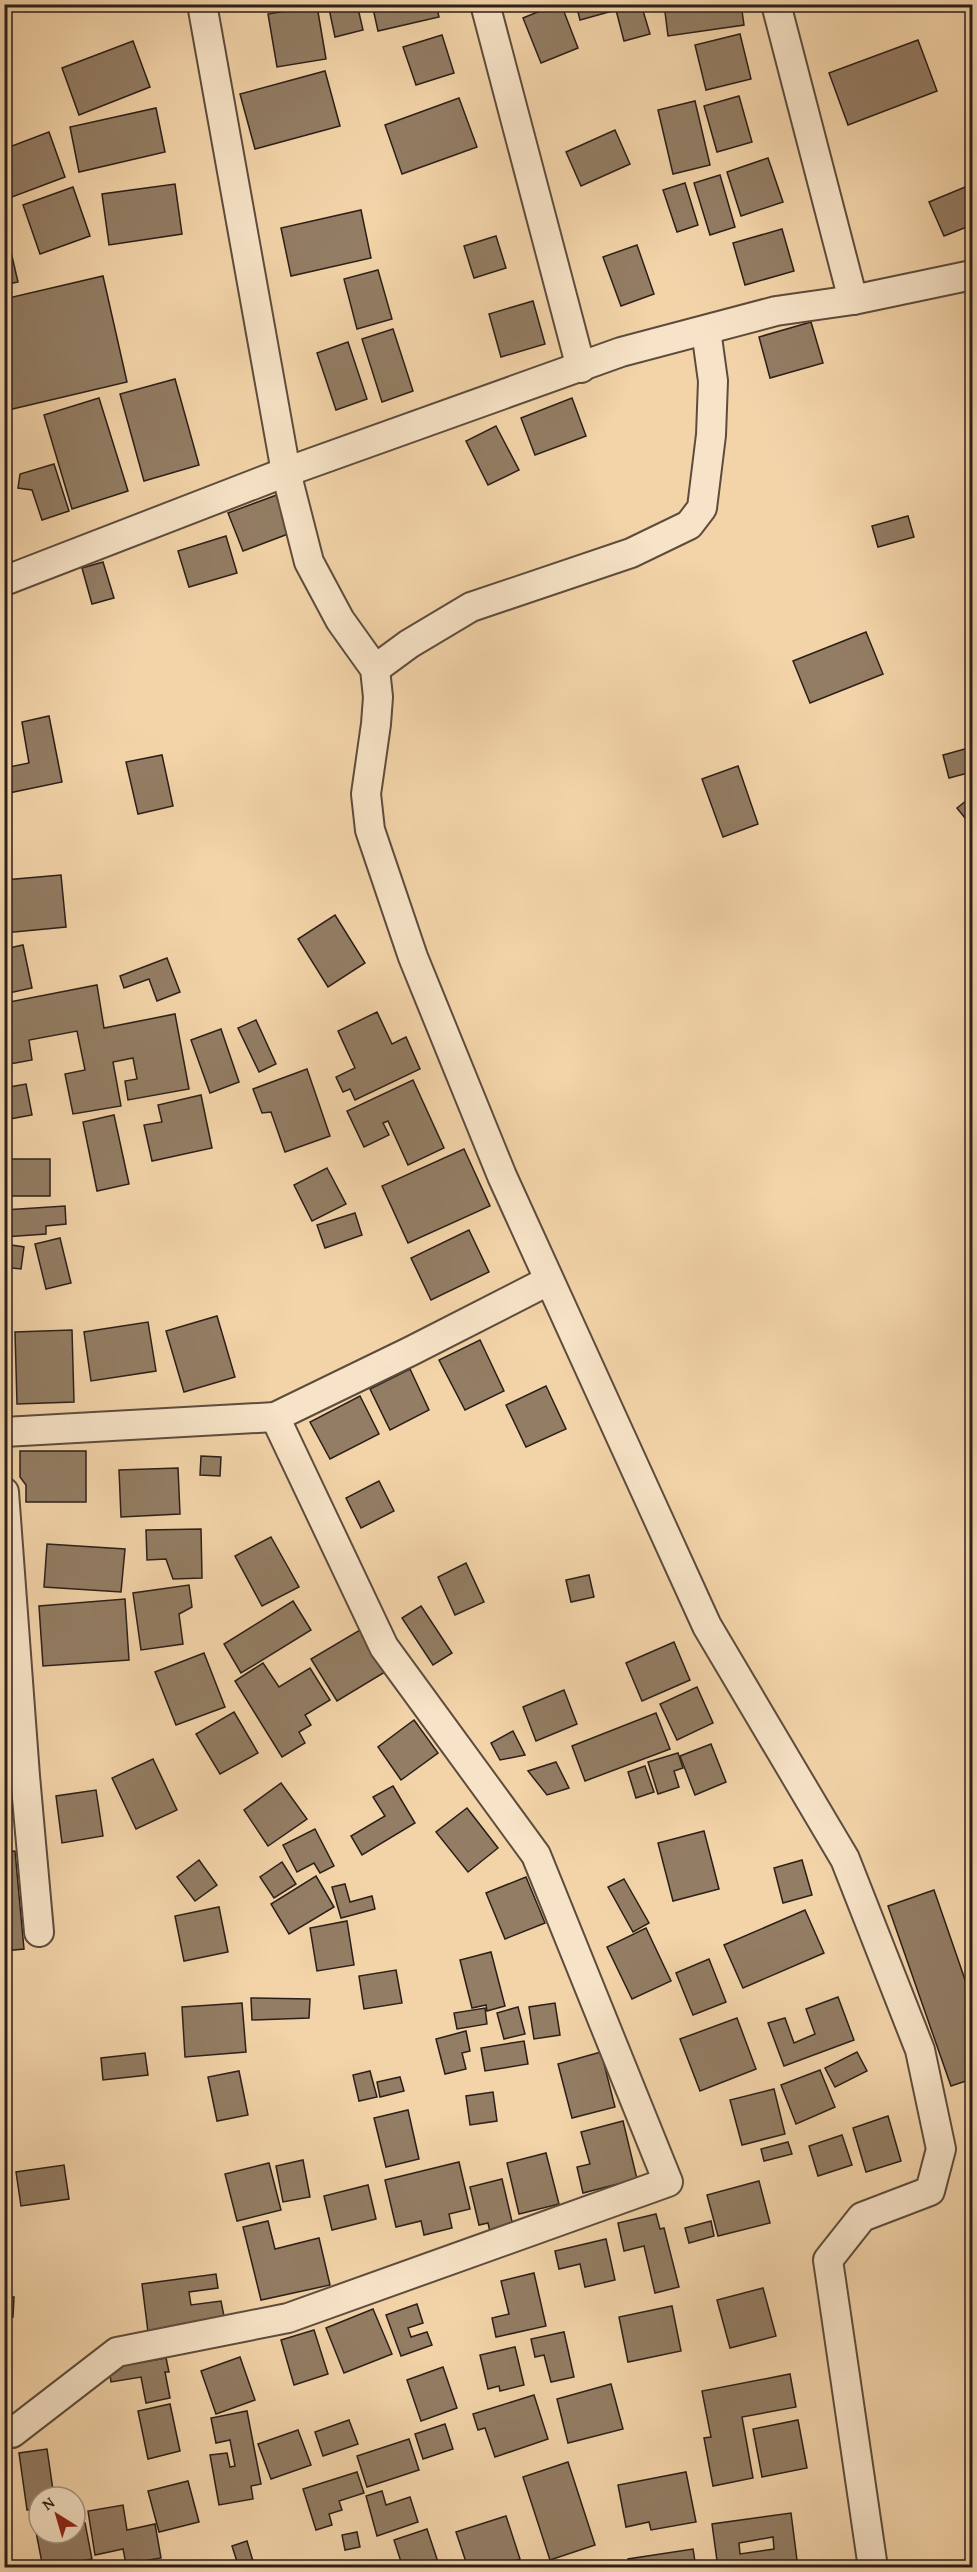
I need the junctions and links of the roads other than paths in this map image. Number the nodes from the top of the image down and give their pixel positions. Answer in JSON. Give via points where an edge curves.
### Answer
{"nodes":[{"id":1,"x":202,"y":4,"type":"edge"},
{"id":2,"x":484,"y":4,"type":"edge"},
{"id":3,"x":776,"y":4,"type":"edge"},
{"id":4,"x":972,"y":275,"type":"edge"},
{"id":5,"x":853,"y":300,"type":"junction"},
{"id":6,"x":706,"y":330,"type":"junction"},
{"id":7,"x":582,"y":368,"type":"junction"},
{"id":8,"x":286,"y":472,"type":"junction"},
{"id":9,"x":4,"y":581,"type":"edge"},
{"id":10,"x":375,"y":669,"type":"junction"},
{"id":11,"x":548,"y":1281,"type":"junction"},
{"id":12,"x":275,"y":1417,"type":"junction"},
{"id":13,"x":4,"y":1432,"type":"edge"},
{"id":14,"x":4,"y":1492,"type":"edge"},
{"id":15,"x":39,"y":1932,"type":"dead end"},
{"id":16,"x":12,"y":2433,"type":"dead end"},
{"id":17,"x":873,"y":2568,"type":"edge"}],
"edges":[{"from":1,"to":8,"type":"street"},
{"from":2,"to":7,"type":"street"},
{"from":3,"to":5,"type":"street"},
{"from":4,"to":5,"type":"street"},
{"from":5,"to":6,"type":"street","via":[[776,311]]},
{"from":6,"to":7,"type":"street","via":[[621,352]]},
{"from":6,"to":10,"type":"street","via":[[713,381],[711,435],[702,508],[695,519],[631,553],[471,608]]},
{"from":7,"to":8,"type":"street"},
{"from":8,"to":9,"type":"street"},
{"from":8,"to":10,"type":"street","via":[[309,562],[340,620]]},
{"from":10,"to":11,"type":"street","via":[[378,697],[366,794],[370,830],[413,957]]},
{"from":11,"to":12,"type":"street"},
{"from":11,"to":17,"type":"street","via":[[717,1646],[845,1859],[920,2050],[941,2149],[930,2191],[862,2217],[828,2260]]},
{"from":12,"to":13,"type":"street"},
{"from":12,"to":16,"type":"street","via":[[384,1647],[536,1855],[668,2182],[288,2318],[117,2352]]},
{"from":14,"to":15,"type":"street"}]}
